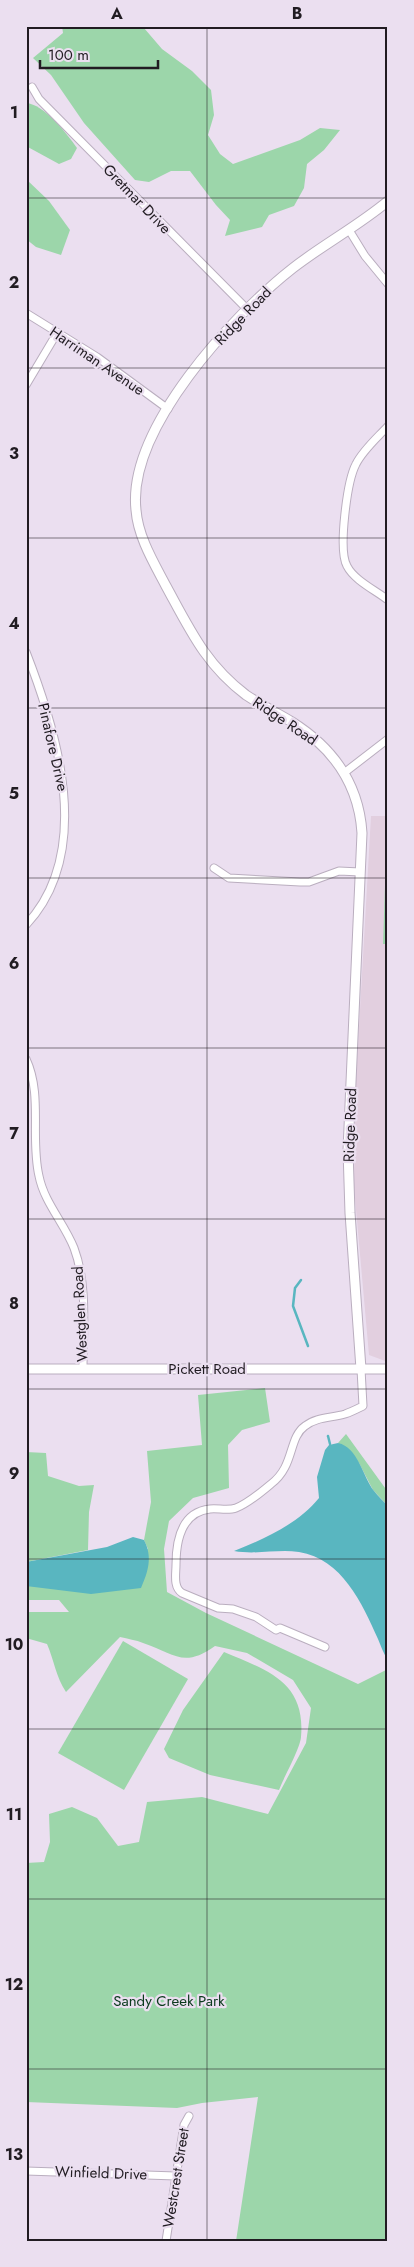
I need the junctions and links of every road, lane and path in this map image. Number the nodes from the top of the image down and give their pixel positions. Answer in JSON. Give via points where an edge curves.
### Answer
{"nodes":[{"id":1,"x":32,"y":87,"type":"dead end"},
{"id":2,"x":388,"y":202,"type":"edge"},
{"id":3,"x":349,"y":230,"type":"junction"},
{"id":4,"x":388,"y":284,"type":"edge"},
{"id":5,"x":247,"y":308,"type":"junction"},
{"id":6,"x":26,"y":313,"type":"edge"},
{"id":7,"x":57,"y":334,"type":"junction"},
{"id":8,"x":26,"y":385,"type":"edge"},
{"id":9,"x":168,"y":409,"type":"junction"},
{"id":10,"x":388,"y":426,"type":"edge"},
{"id":11,"x":388,"y":600,"type":"edge"},
{"id":12,"x":26,"y":652,"type":"edge"},
{"id":13,"x":388,"y":739,"type":"edge"},
{"id":14,"x":344,"y":773,"type":"junction"},
{"id":15,"x":214,"y":868,"type":"dead end"},
{"id":16,"x":360,"y":872,"type":"junction"},
{"id":17,"x":26,"y":925,"type":"edge"},
{"id":18,"x":26,"y":1059,"type":"edge"},
{"id":19,"x":26,"y":1369,"type":"edge"},
{"id":20,"x":83,"y":1369,"type":"junction"},
{"id":21,"x":388,"y":1369,"type":"edge"},
{"id":22,"x":361,"y":1370,"type":"junction"},
{"id":23,"x":325,"y":1647,"type":"dead end"},
{"id":24,"x":189,"y":2116,"type":"dead end"},
{"id":25,"x":26,"y":2171,"type":"edge"},
{"id":26,"x":176,"y":2176,"type":"junction"},
{"id":27,"x":166,"y":2241,"type":"edge"}],
"edges":[{"from":1,"to":5,"type":"street","name":"Gretmar Drive","via":[[39,99]]},
{"from":2,"to":3,"type":"street","name":"Ridge Road"},
{"from":3,"to":4,"type":"street"},
{"from":3,"to":5,"type":"street","name":"Ridge Road","via":[[293,268]]},
{"from":5,"to":9,"type":"street","name":"Ridge Road","via":[[206,355]]},
{"from":6,"to":7,"type":"street","name":"Harriman Avenue"},
{"from":7,"to":8,"type":"street"},
{"from":7,"to":9,"type":"street","name":"Harriman Avenue","via":[[97,358]]},
{"from":9,"to":14,"type":"street","name":"Ridge Road","via":[[149,443],[136,484],[137,520],[150,553],[191,632],[217,670],[249,697],[316,739]]},
{"from":10,"to":11,"type":"street","via":[[355,465],[349,485],[342,550],[350,572]]},
{"from":12,"to":17,"type":"street","name":"Pinafore Drive","via":[[57,751],[64,796],[64,823],[55,877],[43,903]]},
{"from":13,"to":14,"type":"street"},
{"from":14,"to":16,"type":"street","name":"Ridge Road","via":[[360,810]]},
{"from":15,"to":16,"type":"street","via":[[229,878],[300,882],[339,872]]},
{"from":16,"to":22,"type":"street","name":"Ridge Road","via":[[348,1172]]},
{"from":18,"to":20,"type":"street","name":"Westglen Road","via":[[33,1085],[39,1178],[69,1237],[81,1272]]},
{"from":19,"to":20,"type":"street","name":"Pickett Road"},
{"from":20,"to":22,"type":"street","name":"Pickett Road"},
{"from":21,"to":22,"type":"street","name":"Pickett Road"},
{"from":22,"to":23,"type":"street","via":[[363,1406],[305,1425],[296,1437],[289,1462],[280,1476],[238,1508],[204,1510],[190,1517],[183,1527],[176,1552],[176,1581],[182,1594],[218,1608],[256,1617],[276,1630],[280,1628]]},
{"from":24,"to":26,"type":"street","name":"Westcrest Street","via":[[184,2125]]},
{"from":25,"to":26,"type":"street","name":"Winfield Drive"},
{"from":26,"to":27,"type":"street","name":"Westcrest Street"}]}
